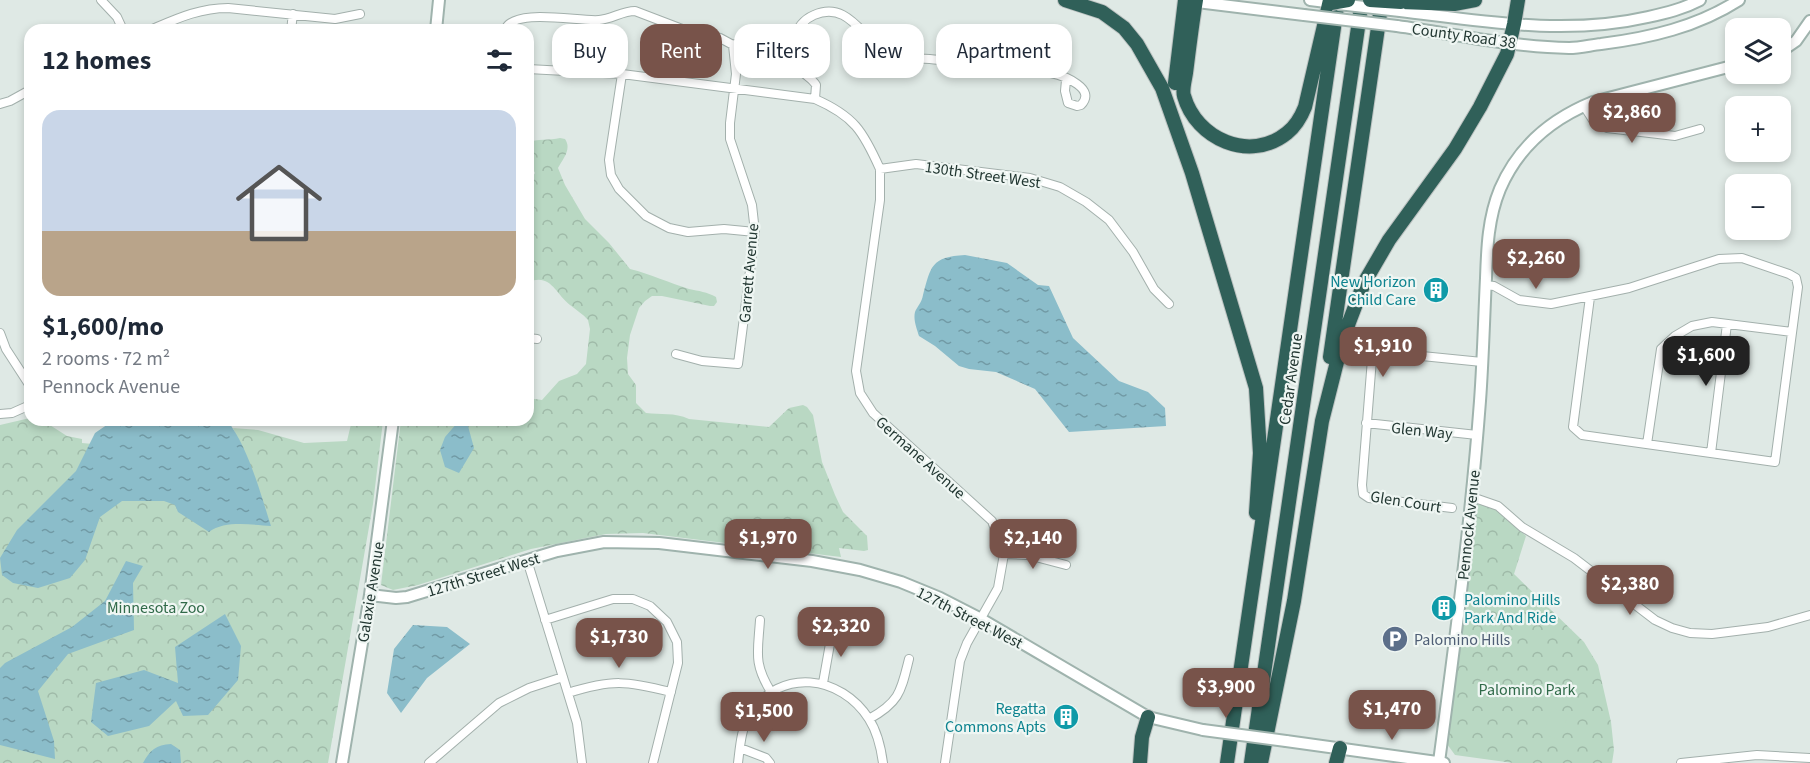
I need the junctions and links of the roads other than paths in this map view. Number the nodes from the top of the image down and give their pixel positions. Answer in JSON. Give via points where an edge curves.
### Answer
{"nodes":[{"id":1,"x":101,"y":0,"type":"edge"},
{"id":2,"x":439,"y":0,"type":"edge"},
{"id":3,"x":1065,"y":0,"type":"edge"},
{"id":4,"x":1188,"y":0,"type":"edge"},
{"id":5,"x":1310,"y":0,"type":"edge"},
{"id":6,"x":1348,"y":0,"type":"edge"},
{"id":7,"x":1362,"y":0,"type":"edge"},
{"id":8,"x":1370,"y":0,"type":"edge"},
{"id":9,"x":1382,"y":0,"type":"edge"},
{"id":10,"x":1475,"y":0,"type":"edge"},
{"id":11,"x":1518,"y":0,"type":"edge"},
{"id":12,"x":1700,"y":0,"type":"edge"},
{"id":13,"x":1739,"y":0,"type":"edge"},
{"id":14,"x":1333,"y":1,"type":"edge"},
{"id":15,"x":1401,"y":6,"type":"junction"},
{"id":16,"x":294,"y":14,"type":"junction"},
{"id":17,"x":360,"y":14,"type":"dead end"},
{"id":18,"x":1810,"y":21,"type":"edge"},
{"id":19,"x":120,"y":24,"type":"edge"},
{"id":20,"x":164,"y":24,"type":"edge"},
{"id":21,"x":292,"y":24,"type":"edge"},
{"id":22,"x":437,"y":24,"type":"edge"},
{"id":23,"x":508,"y":24,"type":"edge"},
{"id":24,"x":1514,"y":24,"type":"junction"},
{"id":25,"x":1510,"y":42,"type":"junction"},
{"id":26,"x":1791,"y":44,"type":"edge"},
{"id":27,"x":733,"y":45,"type":"joint"},
{"id":28,"x":1725,"y":68,"type":"edge"},
{"id":29,"x":534,"y":69,"type":"edge"},
{"id":30,"x":552,"y":70,"type":"edge"},
{"id":31,"x":628,"y":75,"type":"edge"},
{"id":32,"x":620,"y":78,"type":"edge"},
{"id":33,"x":1066,"y":80,"type":"dead end"},
{"id":34,"x":735,"y":88,"type":"junction"},
{"id":35,"x":24,"y":93,"type":"edge"},
{"id":36,"x":815,"y":99,"type":"junction"},
{"id":37,"x":0,"y":104,"type":"edge"},
{"id":38,"x":1584,"y":106,"type":"junction"},
{"id":39,"x":1700,"y":129,"type":"dead end"},
{"id":40,"x":1177,"y":130,"type":"junction"},
{"id":41,"x":880,"y":169,"type":"junction"},
{"id":42,"x":755,"y":232,"type":"junction"},
{"id":43,"x":1485,"y":285,"type":"junction"},
{"id":44,"x":1590,"y":297,"type":"junction"},
{"id":45,"x":1169,"y":304,"type":"dead end"},
{"id":46,"x":1728,"y":324,"type":"junction"},
{"id":47,"x":1792,"y":332,"type":"junction"},
{"id":48,"x":0,"y":333,"type":"edge"},
{"id":49,"x":534,"y":339,"type":"edge"},
{"id":50,"x":537,"y":339,"type":"dead end"},
{"id":51,"x":676,"y":354,"type":"dead end"},
{"id":52,"x":1482,"y":362,"type":"junction"},
{"id":53,"x":24,"y":377,"type":"edge"},
{"id":54,"x":24,"y":408,"type":"edge"},
{"id":55,"x":0,"y":414,"type":"edge"},
{"id":56,"x":1322,"y":421,"type":"junction"},
{"id":57,"x":1366,"y":423,"type":"junction"},
{"id":58,"x":392,"y":426,"type":"edge"},
{"id":59,"x":1478,"y":435,"type":"junction"},
{"id":60,"x":1647,"y":444,"type":"junction"},
{"id":61,"x":1711,"y":453,"type":"junction"},
{"id":62,"x":1362,"y":491,"type":"joint"},
{"id":63,"x":1472,"y":497,"type":"junction"},
{"id":64,"x":1452,"y":508,"type":"dead end"},
{"id":65,"x":1004,"y":554,"type":"junction"},
{"id":66,"x":527,"y":560,"type":"junction"},
{"id":67,"x":1066,"y":565,"type":"dead end"},
{"id":68,"x":370,"y":595,"type":"junction"},
{"id":69,"x":1250,"y":607,"type":"junction"},
{"id":70,"x":1810,"y":615,"type":"edge"},
{"id":71,"x":981,"y":619,"type":"junction"},
{"id":72,"x":545,"y":620,"type":"junction"},
{"id":73,"x":760,"y":620,"type":"dead end"},
{"id":74,"x":833,"y":627,"type":"dead end"},
{"id":75,"x":909,"y":659,"type":"dead end"},
{"id":76,"x":563,"y":677,"type":"junction"},
{"id":77,"x":823,"y":683,"type":"junction"},
{"id":78,"x":671,"y":692,"type":"junction"},
{"id":79,"x":771,"y":692,"type":"junction"},
{"id":80,"x":568,"y":693,"type":"junction"},
{"id":81,"x":1148,"y":717,"type":"junction"},
{"id":82,"x":869,"y":719,"type":"junction"},
{"id":83,"x":740,"y":748,"type":"junction"},
{"id":84,"x":1340,"y":748,"type":"junction"},
{"id":85,"x":1810,"y":758,"type":"edge"},
{"id":86,"x":342,"y":763,"type":"edge"},
{"id":87,"x":429,"y":763,"type":"edge"},
{"id":88,"x":582,"y":763,"type":"edge"},
{"id":89,"x":653,"y":763,"type":"edge"},
{"id":90,"x":738,"y":763,"type":"edge"},
{"id":91,"x":770,"y":763,"type":"edge"},
{"id":92,"x":883,"y":763,"type":"edge"},
{"id":93,"x":945,"y":763,"type":"edge"},
{"id":94,"x":1140,"y":763,"type":"edge"},
{"id":95,"x":1227,"y":763,"type":"edge"},
{"id":96,"x":1251,"y":763,"type":"edge"},
{"id":97,"x":1262,"y":763,"type":"edge"},
{"id":98,"x":1336,"y":763,"type":"edge"},
{"id":99,"x":1441,"y":763,"type":"edge"},
{"id":100,"x":1681,"y":763,"type":"edge"}],
"edges":[{"from":1,"to":19,"type":"street"},
{"from":2,"to":22,"type":"street"},
{"from":3,"to":40,"type":"highway","via":[[1102,12],[1124,28],[1162,88]]},
{"from":4,"to":14,"type":"highway","via":[[1183,95],[1202,128],[1234,146],[1269,143],[1287,134],[1298,122]]},
{"from":4,"to":25,"type":"street","name":"County Road 38","bridge":true},
{"from":4,"to":40,"type":"highway","via":[[1174,87]]},
{"from":5,"to":14,"type":"street","name":"County Road 38"},
{"from":6,"to":14,"type":"highway","bridge":true},
{"from":7,"to":96,"type":"highway","name":"Cedar Avenue"},
{"from":8,"to":15,"type":"highway","bridge":true},
{"from":9,"to":56,"type":"highway"},
{"from":10,"to":15,"type":"highway"},
{"from":11,"to":24,"type":"highway"},
{"from":12,"to":24,"type":"street","name":"County Road 38","via":[[1683,9],[1617,24],[1563,28]]},
{"from":13,"to":25,"type":"street","name":"County Road 38","via":[[1681,28],[1627,41],[1570,48]]},
{"from":14,"to":15,"type":"street","name":"County Road 38","bridge":true},
{"from":14,"to":69,"type":"highway","name":"Cedar Avenue"},
{"from":15,"to":24,"type":"street","name":"County Road 38"},
{"from":16,"to":17,"type":"street","via":[[335,19]]},
{"from":16,"to":20,"type":"street","via":[[211,8]]},
{"from":16,"to":21,"type":"street"},
{"from":18,"to":26,"type":"street"},
{"from":23,"to":27,"type":"street","via":[[534,17],[602,20],[635,11]]},
{"from":24,"to":25,"type":"highway"},
{"from":25,"to":56,"type":"highway","via":[[1480,107],[1455,149],[1389,240],[1364,283],[1343,338]]},
{"from":27,"to":34,"type":"street","name":"Garrett Avenue"},
{"from":28,"to":38,"type":"street","name":"Pennock Avenue"},
{"from":29,"to":30,"type":"street"},
{"from":31,"to":34,"type":"street"},
{"from":32,"to":42,"type":"street","via":[[609,160],[611,175],[620,189],[646,216],[669,228],[688,232]]},
{"from":33,"to":36,"type":"street","via":[[1026,70],[992,50],[980,49],[947,60],[888,53],[848,17],[831,12],[803,21],[794,42],[799,68],[816,85]]},
{"from":34,"to":36,"type":"street"},
{"from":34,"to":42,"type":"street","name":"Garrett Avenue","via":[[730,139],[752,205]]},
{"from":35,"to":37,"type":"street"},
{"from":36,"to":41,"type":"street","via":[[850,119],[866,138]]},
{"from":38,"to":39,"type":"street","via":[[1593,120],[1607,128],[1675,136]]},
{"from":38,"to":43,"type":"street","name":"Pennock Avenue","via":[[1543,130],[1506,176],[1490,224]]},
{"from":40,"to":69,"type":"highway","via":[[1256,388],[1260,453]]},
{"from":41,"to":45,"type":"street","name":"130th Street West","via":[[916,164],[1030,178],[1060,188],[1109,220],[1154,289]]},
{"from":41,"to":65,"type":"street","name":"Germane Avenue","via":[[880,200],[856,371],[860,393],[873,413],[992,520]]},
{"from":42,"to":51,"type":"street","name":"Garrett Avenue","via":[[738,364]]},
{"from":43,"to":44,"type":"street","via":[[1539,304]]},
{"from":43,"to":52,"type":"street","name":"Pennock Avenue"},
{"from":44,"to":47,"type":"street","via":[[1719,259],[1742,258],[1796,278]]},
{"from":44,"to":60,"type":"street","via":[[1573,427],[1582,435]]},
{"from":46,"to":47,"type":"street"},
{"from":46,"to":60,"type":"street","via":[[1692,326],[1661,349]]},
{"from":46,"to":61,"type":"street"},
{"from":47,"to":61,"type":"street","via":[[1775,462]]},
{"from":48,"to":53,"type":"street"},
{"from":49,"to":50,"type":"street"},
{"from":52,"to":57,"type":"street","name":"Glen Way","via":[[1376,353],[1372,359]]},
{"from":52,"to":59,"type":"street","name":"Pennock Avenue"},
{"from":54,"to":55,"type":"street"},
{"from":56,"to":97,"type":"highway","via":[[1294,601]]},
{"from":57,"to":59,"type":"street","name":"Glen Way"},
{"from":57,"to":62,"type":"street","name":"Glen Way"},
{"from":58,"to":68,"type":"street","name":"Galaxie Avenue"},
{"from":59,"to":63,"type":"street","name":"Pennock Avenue"},
{"from":60,"to":61,"type":"street"},
{"from":62,"to":64,"type":"street","name":"Glen Court","via":[[1369,498]]},
{"from":63,"to":70,"type":"street","via":[[1498,506],[1521,527],[1574,558],[1671,628],[1712,634],[1768,627]]},
{"from":63,"to":99,"type":"street","name":"Pennock Avenue"},
{"from":65,"to":67,"type":"street","via":[[1028,555]]},
{"from":65,"to":71,"type":"street","name":"Germane Avenue","via":[[999,588]]},
{"from":66,"to":68,"type":"street","name":"127th Street West","via":[[407,597]]},
{"from":66,"to":71,"type":"street","name":"127th Street West","via":[[577,546],[628,542],[812,561],[901,582]]},
{"from":66,"to":72,"type":"street"},
{"from":68,"to":86,"type":"street","name":"Galaxie Avenue"},
{"from":69,"to":95,"type":"highway","name":"Cedar Avenue"},
{"from":71,"to":81,"type":"street","name":"127th Street West"},
{"from":71,"to":93,"type":"street","name":"Germane Avenue","via":[[960,662]]},
{"from":72,"to":76,"type":"street"},
{"from":72,"to":78,"type":"street","via":[[613,599],[633,599],[650,606],[667,622],[677,642],[678,663]]},
{"from":73,"to":79,"type":"street","via":[[757,664]]},
{"from":74,"to":77,"type":"street"},
{"from":75,"to":82,"type":"street","via":[[901,689],[887,709]]},
{"from":76,"to":80,"type":"street"},
{"from":76,"to":87,"type":"street","via":[[499,703]]},
{"from":77,"to":79,"type":"street","via":[[796,682]]},
{"from":77,"to":82,"type":"street","via":[[848,695]]},
{"from":78,"to":80,"type":"street","via":[[618,682]]},
{"from":78,"to":89,"type":"street"},
{"from":79,"to":83,"type":"street","via":[[749,716]]},
{"from":80,"to":88,"type":"street"},
{"from":81,"to":84,"type":"street","name":"127th Street West","bridge":true,"via":[[1203,730]]},
{"from":81,"to":94,"type":"highway"},
{"from":82,"to":92,"type":"street"},
{"from":83,"to":90,"type":"street"},
{"from":83,"to":91,"type":"street"},
{"from":84,"to":98,"type":"highway"},
{"from":84,"to":99,"type":"street","name":"127th Street West"},
{"from":85,"to":100,"type":"street","via":[[1757,754]]}]}
